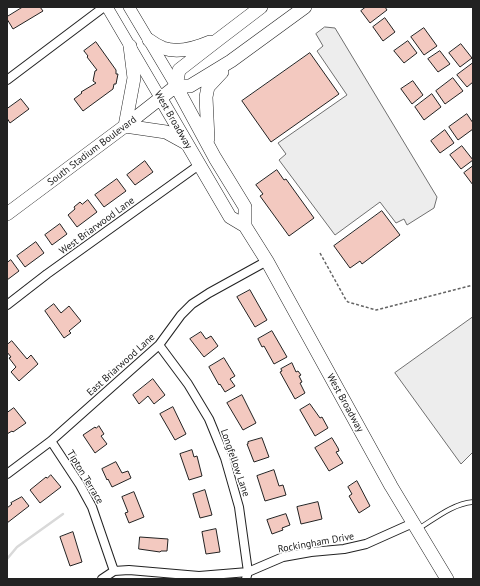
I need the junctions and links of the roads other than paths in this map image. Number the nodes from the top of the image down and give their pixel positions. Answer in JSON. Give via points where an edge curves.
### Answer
{"nodes":[{"id":1,"x":104,"y":7,"type":"edge"},
{"id":2,"x":108,"y":7,"type":"edge"},
{"id":3,"x":129,"y":7,"type":"edge"},
{"id":4,"x":261,"y":7,"type":"edge"},
{"id":5,"x":305,"y":7,"type":"edge"},
{"id":6,"x":219,"y":38,"type":"junction"},
{"id":7,"x":149,"y":40,"type":"junction"},
{"id":8,"x":130,"y":46,"type":"junction"},
{"id":9,"x":231,"y":61,"type":"junction"},
{"id":10,"x":7,"y":80,"type":"edge"},
{"id":11,"x":176,"y":86,"type":"junction"},
{"id":12,"x":161,"y":99,"type":"junction"},
{"id":13,"x":125,"y":126,"type":"junction"},
{"id":14,"x":187,"y":144,"type":"junction"},
{"id":15,"x":209,"y":144,"type":"junction"},
{"id":16,"x":199,"y":165,"type":"junction"},
{"id":17,"x":7,"y":214,"type":"edge"},
{"id":18,"x":245,"y":226,"type":"junction"},
{"id":19,"x":267,"y":261,"type":"junction"},
{"id":20,"x":7,"y":304,"type":"edge"},
{"id":21,"x":159,"y":345,"type":"junction"},
{"id":22,"x":51,"y":441,"type":"junction"},
{"id":23,"x":7,"y":474,"type":"edge"},
{"id":24,"x":473,"y":502,"type":"edge"},
{"id":25,"x":415,"y":526,"type":"junction"},
{"id":26,"x":114,"y":571,"type":"junction"},
{"id":27,"x":247,"y":575,"type":"edge"},
{"id":28,"x":102,"y":579,"type":"edge"},
{"id":29,"x":447,"y":579,"type":"edge"}],
"edges":[{"from":1,"to":10,"type":"street"},
{"from":2,"to":8,"type":"main road","name":"West Broadway"},
{"from":3,"to":7,"type":"main road","name":"West Broadway"},
{"from":4,"to":6,"type":"main road"},
{"from":5,"to":9,"type":"main road"},
{"from":6,"to":7,"type":"main road","via":[[201,46],[175,50],[163,48]]},
{"from":6,"to":11,"type":"main road","via":[[179,70]]},
{"from":7,"to":11,"type":"main road","name":"West Broadway"},
{"from":8,"to":12,"type":"main road","name":"West Broadway"},
{"from":8,"to":13,"type":"main road","via":[[134,78]]},
{"from":9,"to":11,"type":"main road","via":[[190,86]]},
{"from":9,"to":15,"type":"main road","via":[[208,87],[206,103]]},
{"from":11,"to":12,"type":"main road","name":"South Stadium Boulevard"},
{"from":11,"to":15,"type":"main road","name":"West Broadway"},
{"from":12,"to":13,"type":"main road","name":"South Stadium Boulevard"},
{"from":12,"to":14,"type":"main road","name":"West Broadway"},
{"from":13,"to":14,"type":"main road","via":[[166,132]]},
{"from":13,"to":17,"type":"main road","name":"South Stadium Boulevard"},
{"from":14,"to":16,"type":"main road","name":"West Broadway"},
{"from":15,"to":18,"type":"main road","name":"West Broadway","via":[[245,208]]},
{"from":16,"to":18,"type":"main road","name":"West Broadway","via":[[230,217]]},
{"from":16,"to":20,"type":"street","name":"West Briarwood Lane"},
{"from":18,"to":19,"type":"main road","name":"West Broadway"},
{"from":19,"to":21,"type":"street","name":"East Briarwood Lane","via":[[192,304]]},
{"from":19,"to":25,"type":"main road","name":"West Broadway"},
{"from":21,"to":22,"type":"street","name":"East Briarwood Lane"},
{"from":21,"to":27,"type":"street","name":"Longfellow Lane","via":[[192,390],[209,419],[225,458],[239,507]]},
{"from":22,"to":23,"type":"street","name":"East Briarwood Lane"},
{"from":22,"to":26,"type":"street","name":"Tipton Terrace","via":[[92,506]]},
{"from":24,"to":25,"type":"lane","via":[[463,503]]},
{"from":25,"to":27,"type":"street","name":"Rockingham Drive","via":[[366,544],[283,557]]},
{"from":25,"to":29,"type":"main road","name":"West Broadway"},
{"from":26,"to":27,"type":"street","name":"Rockingham Drive","via":[[199,576]]},
{"from":26,"to":28,"type":"street"}]}
